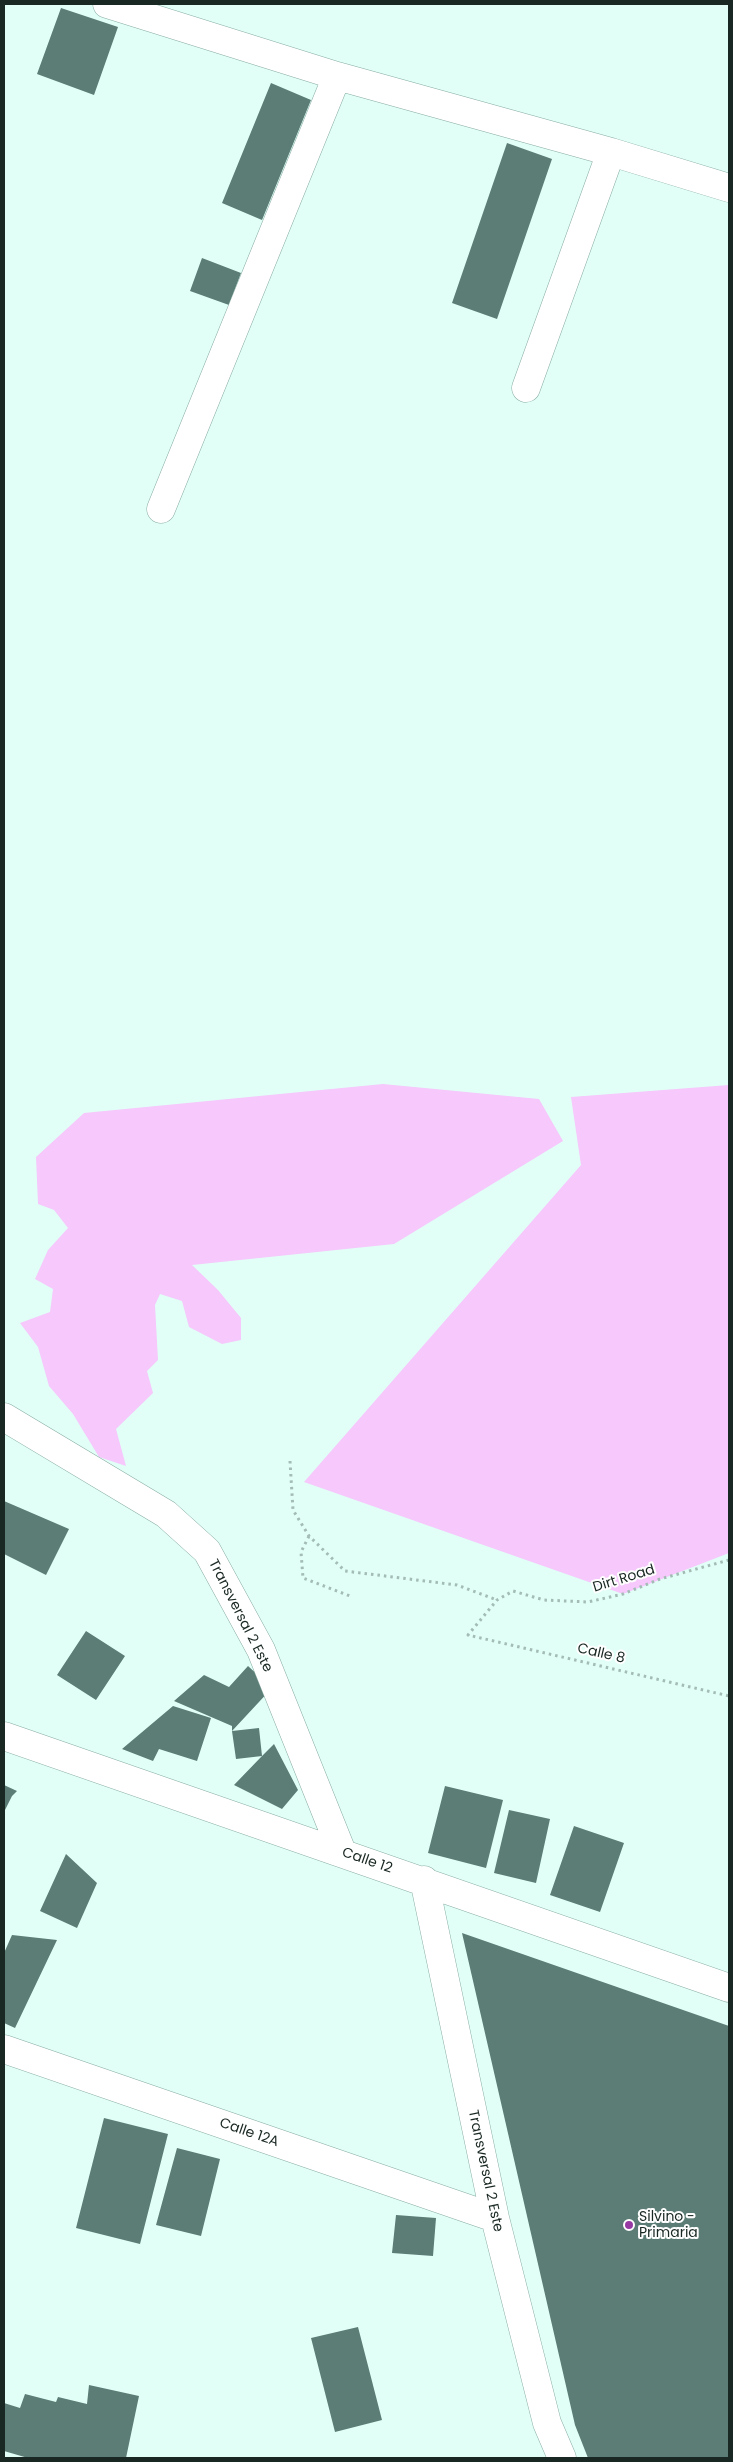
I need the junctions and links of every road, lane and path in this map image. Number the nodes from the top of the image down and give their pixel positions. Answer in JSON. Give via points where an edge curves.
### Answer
{"nodes":[{"id":1,"x":107,"y":4,"type":"edge"},
{"id":2,"x":337,"y":76,"type":"junction"},
{"id":3,"x":611,"y":152,"type":"junction"},
{"id":4,"x":729,"y":188,"type":"edge"},
{"id":5,"x":526,"y":388,"type":"dead end"},
{"id":6,"x":161,"y":509,"type":"dead end"},
{"id":7,"x":4,"y":1417,"type":"edge"},
{"id":8,"x":290,"y":1461,"type":"dead end"},
{"id":9,"x":310,"y":1536,"type":"junction"},
{"id":10,"x":729,"y":1560,"type":"edge"},
{"id":11,"x":350,"y":1596,"type":"dead end"},
{"id":12,"x":497,"y":1600,"type":"junction"},
{"id":13,"x":729,"y":1696,"type":"edge"},
{"id":14,"x":4,"y":1736,"type":"edge"},
{"id":15,"x":342,"y":1852,"type":"junction"},
{"id":16,"x":424,"y":1880,"type":"junction"},
{"id":17,"x":729,"y":1988,"type":"edge"},
{"id":18,"x":4,"y":2049,"type":"edge"},
{"id":19,"x":495,"y":2218,"type":"junction"},
{"id":20,"x":562,"y":2458,"type":"edge"}],
"edges":[{"from":1,"to":2,"type":"street"},
{"from":2,"to":3,"type":"street"},
{"from":2,"to":6,"type":"street"},
{"from":3,"to":4,"type":"street"},
{"from":3,"to":5,"type":"street"},
{"from":7,"to":15,"type":"street","name":"Transversal 2 Este","via":[[166,1514],[207,1551],[261,1650]]},
{"from":8,"to":9,"type":"path","via":[[294,1510]]},
{"from":9,"to":11,"type":"path","via":[[301,1552],[303,1578]]},
{"from":9,"to":12,"type":"path","via":[[345,1571],[457,1585]]},
{"from":10,"to":12,"type":"path","name":"Dirt Road","via":[[588,1602],[544,1600],[513,1591]]},
{"from":12,"to":13,"type":"path","name":"Calle 8","via":[[468,1635]]},
{"from":14,"to":15,"type":"street","name":"Calle 12"},
{"from":15,"to":16,"type":"street","name":"Calle 12"},
{"from":16,"to":17,"type":"street","name":"Calle 12"},
{"from":16,"to":19,"type":"street","name":"Transversal 2 Este"},
{"from":18,"to":19,"type":"street","name":"Calle 12A"},
{"from":19,"to":20,"type":"street","name":"Transversal 2 Este","via":[[547,2423]]}]}
